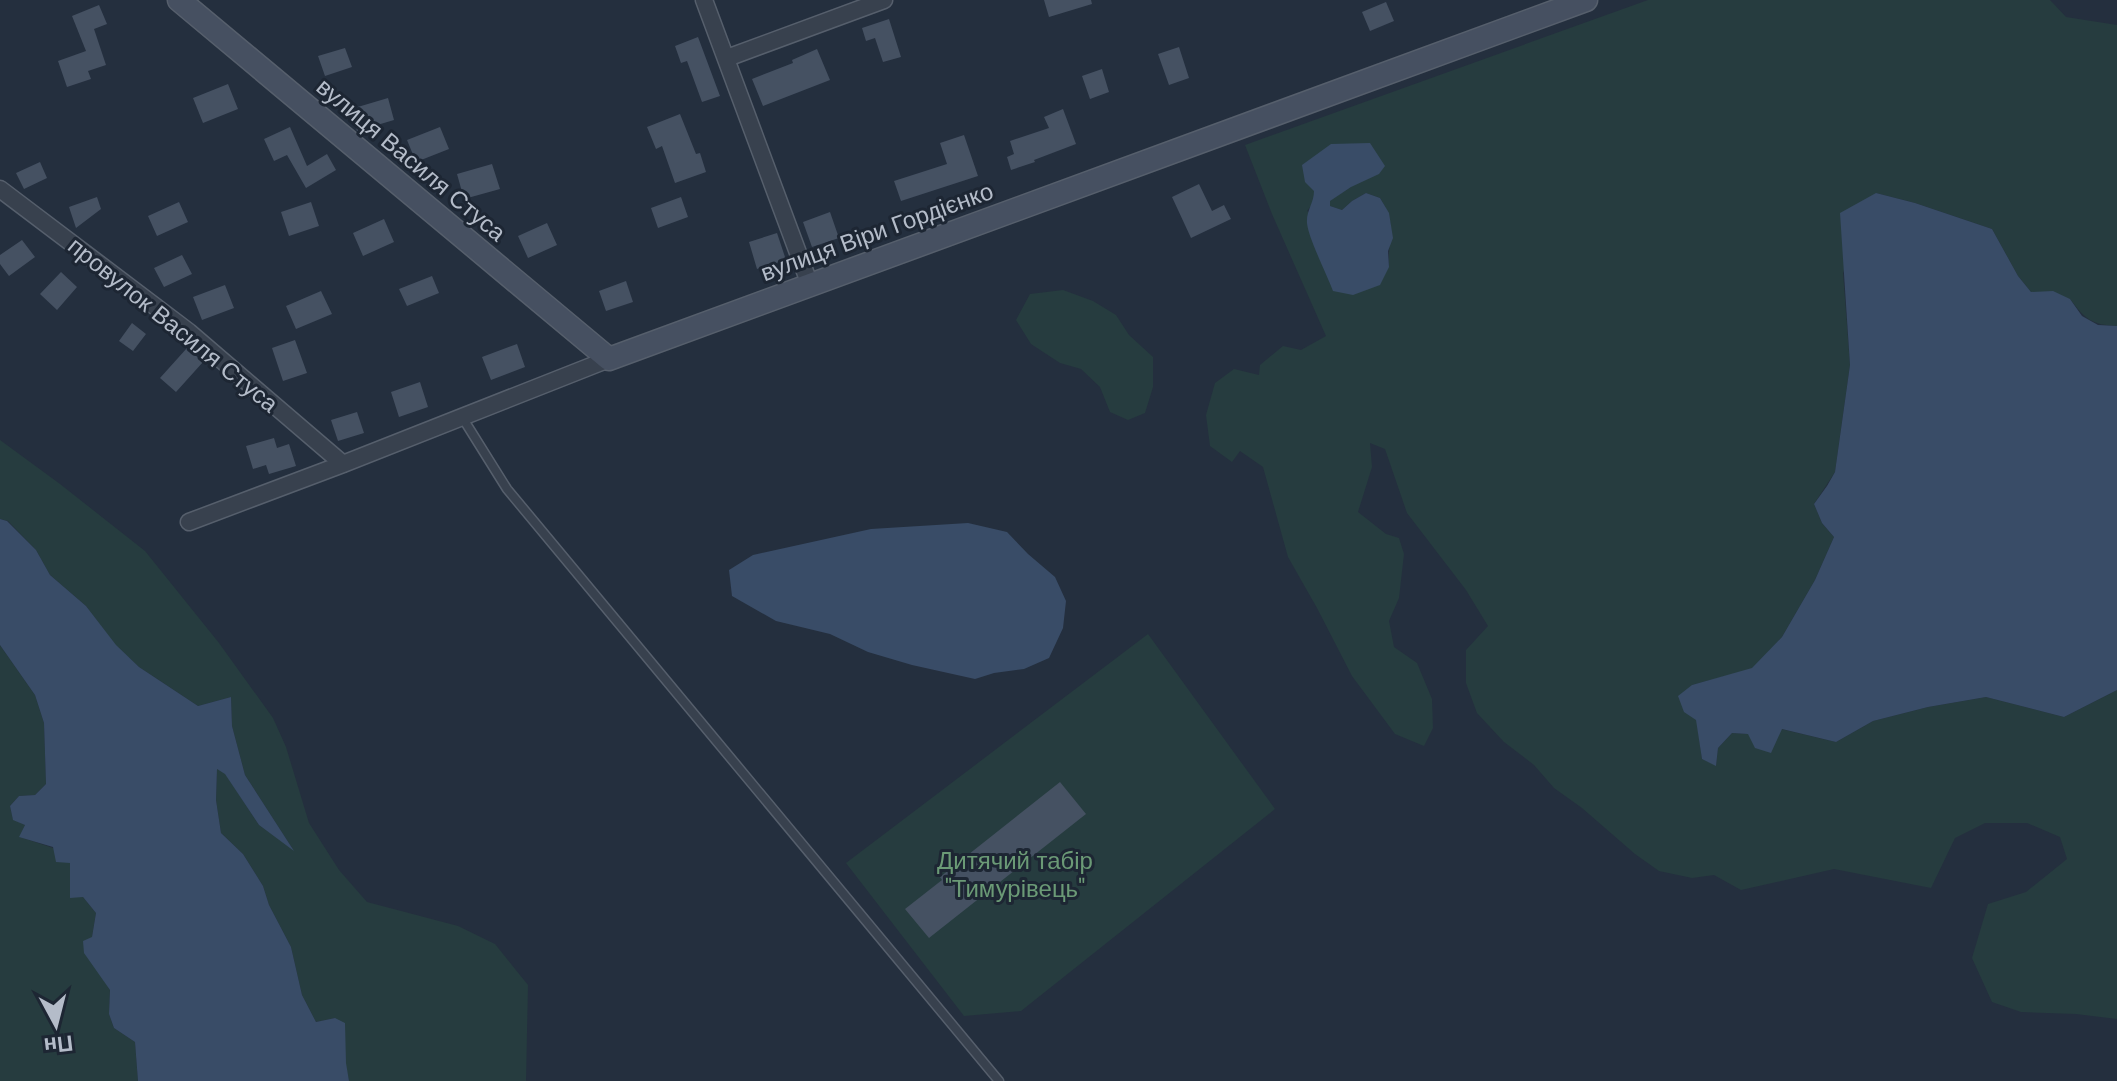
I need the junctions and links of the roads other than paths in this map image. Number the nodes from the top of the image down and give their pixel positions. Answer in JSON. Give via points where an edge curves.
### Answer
{"nodes":[{"id":1,"x":179,"y":0,"type":"edge"},
{"id":2,"x":704,"y":0,"type":"edge"},
{"id":3,"x":884,"y":0,"type":"edge"},
{"id":4,"x":1586,"y":0,"type":"edge"},
{"id":5,"x":727,"y":58,"type":"junction"},
{"id":6,"x":0,"y":189,"type":"edge"},
{"id":7,"x":810,"y":285,"type":"junction"},
{"id":8,"x":609,"y":359,"type":"junction"},
{"id":9,"x":462,"y":416,"type":"junction"},
{"id":10,"x":343,"y":464,"type":"junction"},
{"id":11,"x":189,"y":522,"type":"dead end"},
{"id":12,"x":999,"y":1081,"type":"edge"}],
"edges":[{"from":1,"to":8,"type":"street","name":"вулиця Василя Стуса"},
{"from":2,"to":5,"type":"street"},
{"from":3,"to":5,"type":"street"},
{"from":4,"to":7,"type":"street","name":"вулиця Віри Гордієнко"},
{"from":5,"to":7,"type":"street"},
{"from":6,"to":10,"type":"street","name":"провулок Василя Стуса","via":[[189,332]]},
{"from":7,"to":8,"type":"street","name":"вулиця Віри Гордієнко"},
{"from":8,"to":9,"type":"street","name":"вулиця Віри Гордієнко"},
{"from":9,"to":10,"type":"street","name":"вулиця Віри Гордієнко"},
{"from":9,"to":12,"type":"lane","via":[[507,489]]},
{"from":10,"to":11,"type":"street","name":"вулиця Віри Гордієнко"}]}
